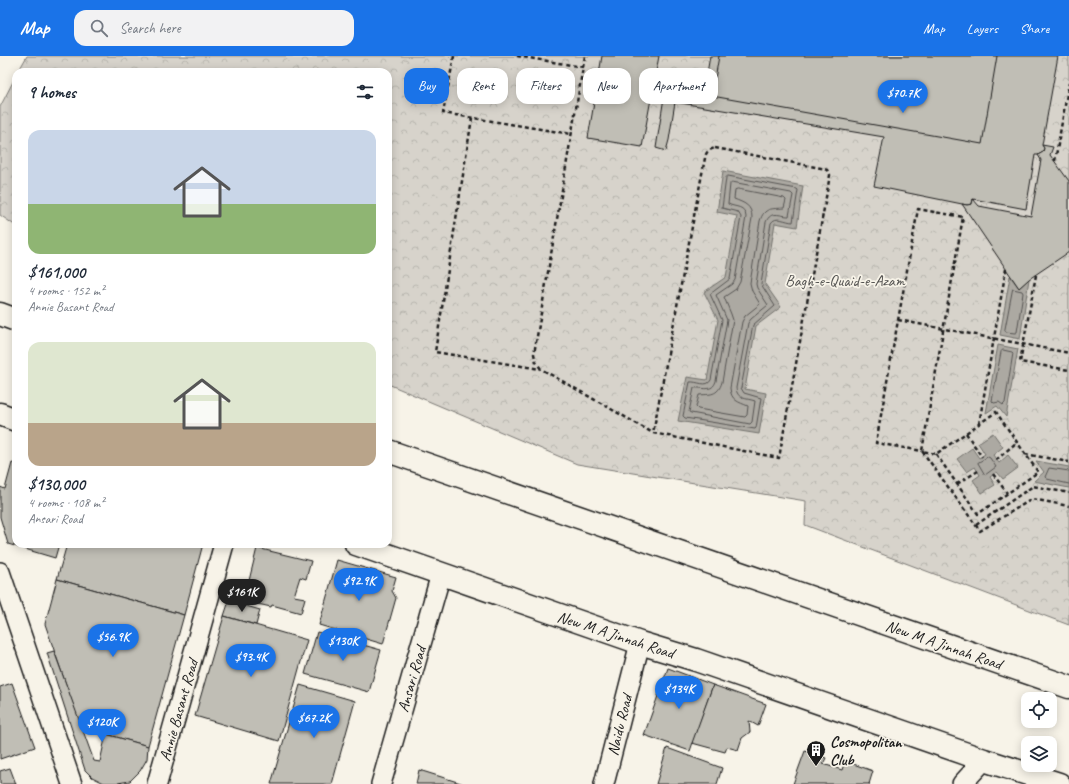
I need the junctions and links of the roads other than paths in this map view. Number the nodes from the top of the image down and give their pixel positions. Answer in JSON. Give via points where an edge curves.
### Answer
{"nodes":[{"id":1,"x":0,"y":314,"type":"edge"},
{"id":2,"x":12,"y":318,"type":"edge"},
{"id":3,"x":0,"y":414,"type":"edge"},
{"id":4,"x":12,"y":418,"type":"edge"},
{"id":5,"x":392,"y":451,"type":"edge"},
{"id":6,"x":223,"y":548,"type":"edge"},
{"id":7,"x":367,"y":548,"type":"edge"},
{"id":8,"x":0,"y":572,"type":"edge"},
{"id":9,"x":441,"y":574,"type":"junction"},
{"id":10,"x":640,"y":644,"type":"junction"},
{"id":11,"x":1069,"y":687,"type":"edge"},
{"id":12,"x":984,"y":760,"type":"junction"},
{"id":13,"x":72,"y":784,"type":"edge"},
{"id":14,"x":157,"y":784,"type":"edge"},
{"id":15,"x":381,"y":784,"type":"edge"},
{"id":16,"x":604,"y":784,"type":"edge"},
{"id":17,"x":962,"y":784,"type":"edge"},
{"id":18,"x":1059,"y":784,"type":"edge"}],
"edges":[{"from":1,"to":2,"type":"main road"},
{"from":3,"to":4,"type":"main road"},
{"from":5,"to":11,"type":"main road","name":"New M A Jinnah Road"},
{"from":6,"to":14,"type":"street","name":"Annie Basant Road"},
{"from":7,"to":9,"type":"main road","name":"New M A Jinnah Road"},
{"from":8,"to":13,"type":"street"},
{"from":9,"to":10,"type":"main road","name":"New M A Jinnah Road"},
{"from":9,"to":15,"type":"street","name":"Ansari Road"},
{"from":10,"to":12,"type":"main road","name":"New M A Jinnah Road","via":[[696,660]]},
{"from":10,"to":16,"type":"street","name":"Naidu Road"},
{"from":12,"to":17,"type":"street"},
{"from":12,"to":18,"type":"main road","name":"New M A Jinnah Road"}]}
